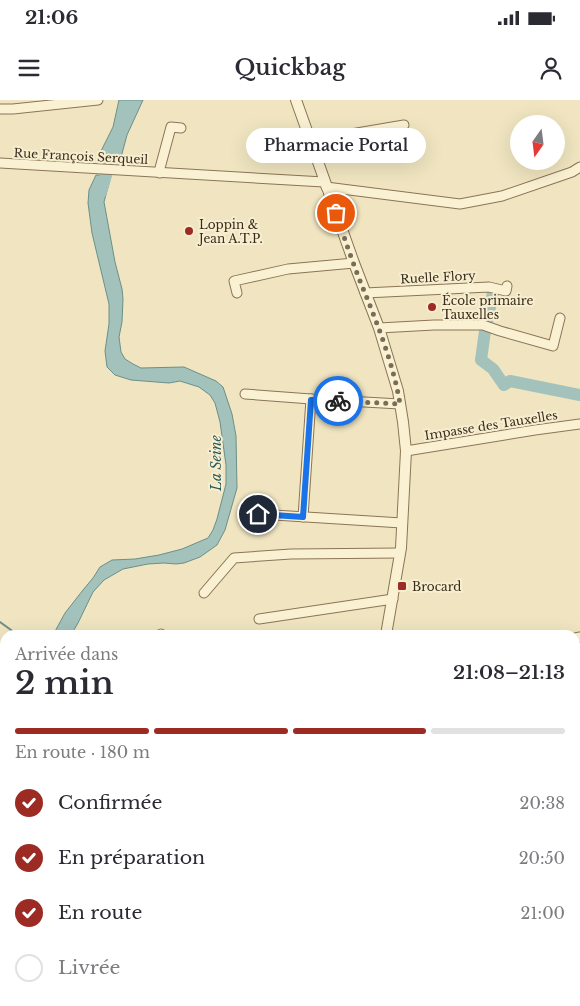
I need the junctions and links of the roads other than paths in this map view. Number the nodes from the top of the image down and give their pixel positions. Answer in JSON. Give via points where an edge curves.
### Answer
{"nodes":[{"id":1,"x":98,"y":100,"type":"edge"},
{"id":2,"x":296,"y":100,"type":"edge"},
{"id":3,"x":0,"y":109,"type":"edge"},
{"id":4,"x":404,"y":125,"type":"dead end"},
{"id":5,"x":181,"y":128,"type":"dead end"},
{"id":6,"x":310,"y":141,"type":"junction"},
{"id":7,"x":0,"y":163,"type":"edge"},
{"id":8,"x":580,"y":167,"type":"edge"},
{"id":9,"x":160,"y":173,"type":"junction"},
{"id":10,"x":325,"y":185,"type":"junction"},
{"id":11,"x":354,"y":263,"type":"junction"},
{"id":12,"x":507,"y":286,"type":"dead end"},
{"id":13,"x":237,"y":293,"type":"dead end"},
{"id":14,"x":365,"y":293,"type":"junction"},
{"id":15,"x":560,"y":318,"type":"dead end"},
{"id":16,"x":379,"y":328,"type":"junction"},
{"id":17,"x":245,"y":394,"type":"dead end"},
{"id":18,"x":311,"y":400,"type":"junction"},
{"id":19,"x":400,"y":404,"type":"junction"},
{"id":20,"x":580,"y":424,"type":"edge"},
{"id":21,"x":406,"y":451,"type":"junction"},
{"id":22,"x":246,"y":515,"type":"dead end"},
{"id":23,"x":303,"y":517,"type":"junction"},
{"id":24,"x":402,"y":523,"type":"junction"},
{"id":25,"x":400,"y":553,"type":"junction"},
{"id":26,"x":204,"y":593,"type":"dead end"},
{"id":27,"x":393,"y":598,"type":"junction"},
{"id":28,"x":259,"y":619,"type":"dead end"},
{"id":29,"x":387,"y":630,"type":"edge"}],
"edges":[{"from":1,"to":3,"type":"street"},
{"from":2,"to":6,"type":"street"},
{"from":4,"to":6,"type":"street"},
{"from":5,"to":9,"type":"street","name":"Rue François Serqueil","via":[[171,127]]},
{"from":6,"to":10,"type":"street"},
{"from":7,"to":9,"type":"street","name":"Rue François Serqueil"},
{"from":8,"to":10,"type":"street","name":"Rue François Serqueil","via":[[502,196],[460,204]]},
{"from":9,"to":10,"type":"street","name":"Rue François Serqueil"},
{"from":10,"to":11,"type":"street"},
{"from":11,"to":13,"type":"street","via":[[288,269],[234,281]]},
{"from":11,"to":14,"type":"street"},
{"from":12,"to":14,"type":"street","name":"Ruelle Flory","via":[[506,291],[489,286]]},
{"from":14,"to":16,"type":"street"},
{"from":15,"to":16,"type":"street","via":[[552,346],[486,326]]},
{"from":16,"to":19,"type":"street"},
{"from":17,"to":18,"type":"street"},
{"from":18,"to":19,"type":"street"},
{"from":18,"to":23,"type":"street"},
{"from":19,"to":21,"type":"street"},
{"from":20,"to":21,"type":"street","name":"Impasse des Tauxelles"},
{"from":21,"to":24,"type":"street"},
{"from":22,"to":23,"type":"street"},
{"from":23,"to":24,"type":"street"},
{"from":24,"to":25,"type":"street"},
{"from":25,"to":26,"type":"street","via":[[234,558]]},
{"from":25,"to":27,"type":"street"},
{"from":27,"to":28,"type":"street"},
{"from":27,"to":29,"type":"street"}]}
